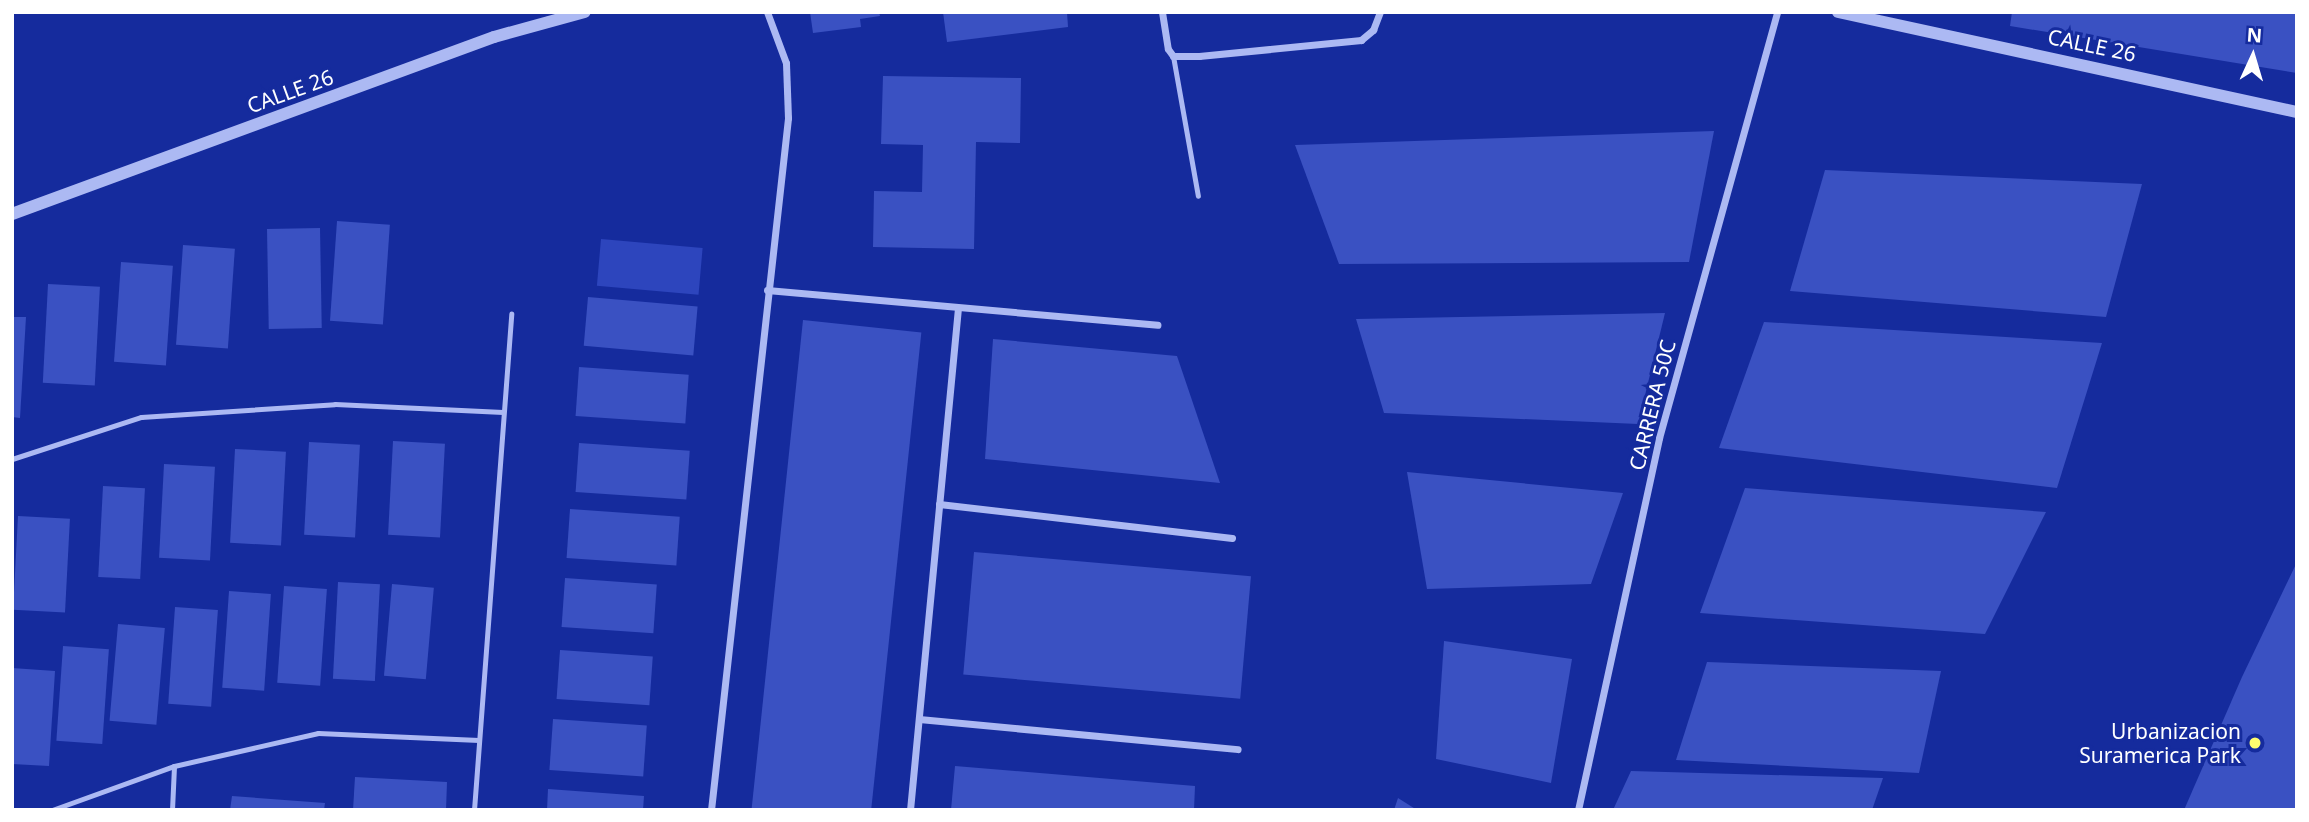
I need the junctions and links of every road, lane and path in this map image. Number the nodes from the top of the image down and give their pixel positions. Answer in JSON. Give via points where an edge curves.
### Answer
{"nodes":[{"id":1,"x":585,"y":12,"type":"edge"},
{"id":2,"x":767,"y":12,"type":"edge"},
{"id":3,"x":1162,"y":12,"type":"edge"},
{"id":4,"x":1380,"y":12,"type":"edge"},
{"id":5,"x":1777,"y":12,"type":"edge"},
{"id":6,"x":1838,"y":12,"type":"edge"},
{"id":7,"x":1895,"y":18,"type":"edge"},
{"id":8,"x":1173,"y":56,"type":"junction"},
{"id":9,"x":2297,"y":112,"type":"edge"},
{"id":10,"x":1198,"y":196,"type":"dead end"},
{"id":11,"x":12,"y":214,"type":"edge"},
{"id":12,"x":767,"y":290,"type":"junction"},
{"id":13,"x":958,"y":308,"type":"junction"},
{"id":14,"x":510,"y":313,"type":"dead end"},
{"id":15,"x":1157,"y":325,"type":"dead end"},
{"id":16,"x":503,"y":412,"type":"junction"},
{"id":17,"x":12,"y":459,"type":"edge"},
{"id":18,"x":939,"y":504,"type":"junction"},
{"id":19,"x":1231,"y":538,"type":"dead end"},
{"id":20,"x":919,"y":719,"type":"junction"},
{"id":21,"x":480,"y":740,"type":"junction"},
{"id":22,"x":1238,"y":749,"type":"dead end"},
{"id":23,"x":174,"y":766,"type":"junction"},
{"id":24,"x":52,"y":810,"type":"edge"},
{"id":25,"x":172,"y":810,"type":"edge"},
{"id":26,"x":474,"y":810,"type":"edge"},
{"id":27,"x":711,"y":810,"type":"edge"},
{"id":28,"x":910,"y":810,"type":"edge"},
{"id":29,"x":1578,"y":810,"type":"edge"}],
"edges":[{"from":1,"to":11,"type":"street","name":"CALLE 26","via":[[494,37]]},
{"from":2,"to":12,"type":"street","via":[[786,62],[789,92]]},
{"from":3,"to":8,"type":"street","via":[[1165,41]]},
{"from":4,"to":8,"type":"street","via":[[1373,30],[1361,40]]},
{"from":5,"to":29,"type":"street","name":"CARRERA 50C","via":[[1659,439]]},
{"from":6,"to":7,"type":"street","name":"CALLE 26"},
{"from":7,"to":9,"type":"street","name":"CALLE 26"},
{"from":8,"to":10,"type":"lane"},
{"from":12,"to":13,"type":"street"},
{"from":12,"to":27,"type":"street"},
{"from":13,"to":15,"type":"street"},
{"from":13,"to":18,"type":"street"},
{"from":14,"to":16,"type":"lane"},
{"from":16,"to":17,"type":"lane","via":[[335,404],[141,417]]},
{"from":16,"to":21,"type":"lane"},
{"from":18,"to":19,"type":"street"},
{"from":18,"to":20,"type":"street"},
{"from":20,"to":22,"type":"street"},
{"from":20,"to":28,"type":"street"},
{"from":21,"to":23,"type":"lane","via":[[318,733]]},
{"from":21,"to":26,"type":"lane"},
{"from":23,"to":24,"type":"lane"},
{"from":23,"to":25,"type":"lane"}]}
